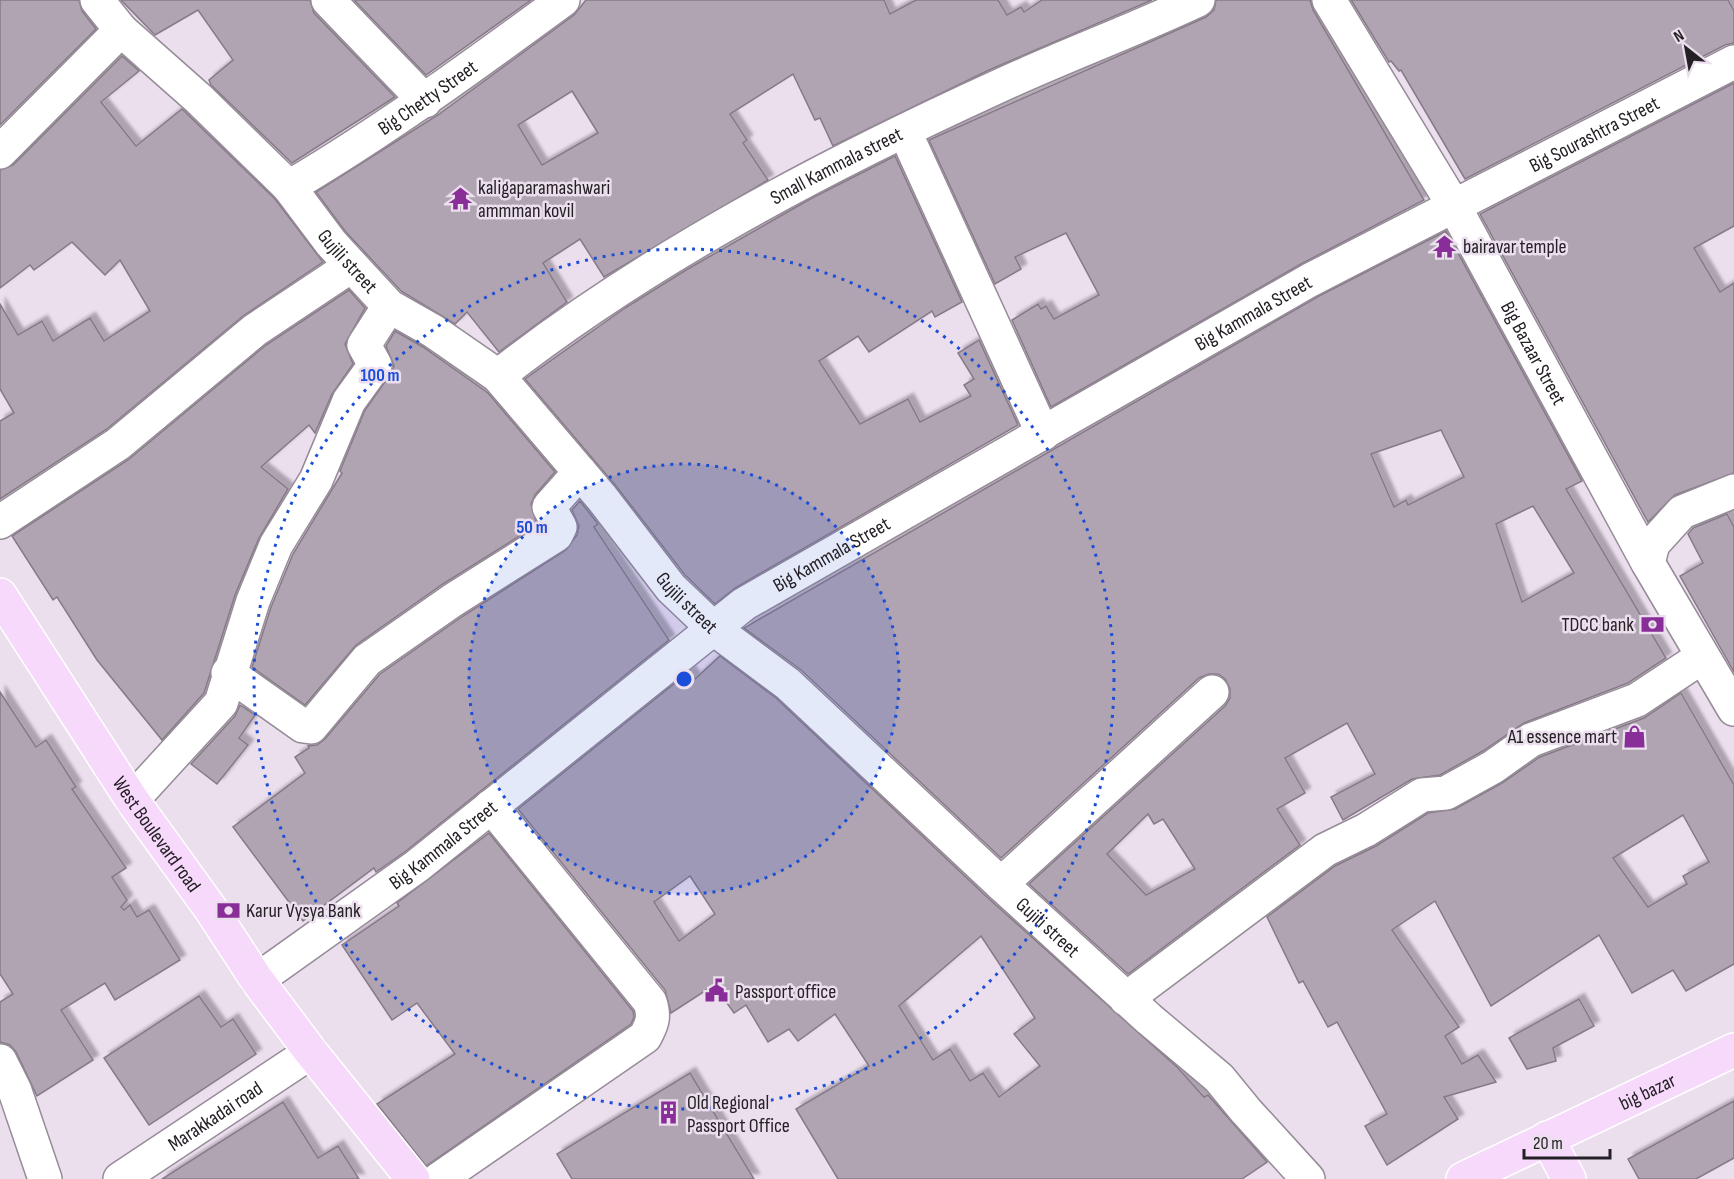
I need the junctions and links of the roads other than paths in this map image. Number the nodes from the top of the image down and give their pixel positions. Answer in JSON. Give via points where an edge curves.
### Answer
{"nodes":[{"id":1,"x":97,"y":0,"type":"edge"},
{"id":2,"x":328,"y":0,"type":"edge"},
{"id":3,"x":563,"y":0,"type":"edge"},
{"id":4,"x":1198,"y":0,"type":"edge"},
{"id":5,"x":1329,"y":0,"type":"edge"},
{"id":6,"x":122,"y":30,"type":"junction"},
{"id":7,"x":1734,"y":63,"type":"edge"},
{"id":8,"x":425,"y":101,"type":"junction"},
{"id":9,"x":905,"y":132,"type":"junction"},
{"id":10,"x":0,"y":152,"type":"edge"},
{"id":11,"x":289,"y":187,"type":"junction"},
{"id":12,"x":1454,"y":206,"type":"junction"},
{"id":13,"x":351,"y":266,"type":"junction"},
{"id":14,"x":389,"y":306,"type":"junction"},
{"id":15,"x":498,"y":376,"type":"junction"},
{"id":16,"x":1043,"y":434,"type":"junction"},
{"id":17,"x":580,"y":472,"type":"junction"},
{"id":18,"x":1734,"y":491,"type":"edge"},
{"id":19,"x":0,"y":522,"type":"edge"},
{"id":20,"x":1648,"y":563,"type":"junction"},
{"id":21,"x":0,"y":596,"type":"edge"},
{"id":22,"x":713,"y":628,"type":"junction"},
{"id":23,"x":1702,"y":657,"type":"junction"},
{"id":24,"x":228,"y":673,"type":"junction"},
{"id":25,"x":1212,"y":692,"type":"dead end"},
{"id":26,"x":1734,"y":709,"type":"edge"},
{"id":27,"x":132,"y":800,"type":"junction"},
{"id":28,"x":491,"y":806,"type":"junction"},
{"id":29,"x":1001,"y":884,"type":"junction"},
{"id":30,"x":258,"y":980,"type":"junction"},
{"id":31,"x":1126,"y":999,"type":"junction"},
{"id":32,"x":1734,"y":1050,"type":"edge"},
{"id":33,"x":311,"y":1052,"type":"junction"},
{"id":34,"x":0,"y":1060,"type":"edge"},
{"id":35,"x":1547,"y":1138,"type":"junction"},
{"id":36,"x":45,"y":1179,"type":"edge"},
{"id":37,"x":120,"y":1179,"type":"edge"},
{"id":38,"x":413,"y":1179,"type":"edge"},
{"id":39,"x":439,"y":1179,"type":"edge"},
{"id":40,"x":1308,"y":1179,"type":"edge"},
{"id":41,"x":1463,"y":1179,"type":"edge"},
{"id":42,"x":1569,"y":1179,"type":"edge"}],
"edges":[{"from":1,"to":6,"type":"street","name":"Gujili street"},
{"from":2,"to":8,"type":"street"},
{"from":3,"to":8,"type":"street","name":"Big Chetty Street"},
{"from":4,"to":9,"type":"street","name":"Small Kammala street","via":[[998,86]]},
{"from":5,"to":12,"type":"street","name":"Big Bazaar Street"},
{"from":6,"to":10,"type":"street"},
{"from":6,"to":11,"type":"street","name":"Gujili street"},
{"from":7,"to":12,"type":"street","name":"Big Sourashtra Street"},
{"from":8,"to":11,"type":"street","name":"Big Chetty Street"},
{"from":9,"to":15,"type":"street","name":"Small Kammala street","via":[[812,178],[603,299]]},
{"from":9,"to":16,"type":"street"},
{"from":11,"to":13,"type":"street","name":"Gujili street"},
{"from":12,"to":16,"type":"street","name":"Big Kammala Street","via":[[1310,280]]},
{"from":12,"to":20,"type":"street","name":"Big Bazaar Street"},
{"from":13,"to":14,"type":"street","name":"Gujili street"},
{"from":13,"to":19,"type":"street","via":[[255,330],[118,444]]},
{"from":14,"to":15,"type":"street","name":"Gujili street"},
{"from":14,"to":24,"type":"street","via":[[364,345],[375,365],[349,401],[316,480],[276,545]]},
{"from":15,"to":17,"type":"street","name":"Gujili street"},
{"from":16,"to":22,"type":"street","name":"Big Kammala Street","via":[[744,604]]},
{"from":17,"to":22,"type":"street","name":"Gujili street","via":[[671,588]]},
{"from":17,"to":24,"type":"street","via":[[549,507],[560,527],[556,535],[367,660],[311,727],[303,726]]},
{"from":18,"to":20,"type":"street","via":[[1682,512],[1653,544]]},
{"from":20,"to":23,"type":"street","name":"Big Bazaar Street"},
{"from":21,"to":27,"type":"main road","name":"West Boulevard road"},
{"from":22,"to":28,"type":"street","name":"Big Kammala Street"},
{"from":22,"to":29,"type":"street","name":"Gujili street","via":[[788,684]]},
{"from":23,"to":26,"type":"street","name":"Big Bazaar Street"},
{"from":23,"to":31,"type":"street","via":[[1637,700],[1531,740],[1446,793],[1422,795],[1325,850]]},
{"from":24,"to":27,"type":"street","via":[[221,703]]},
{"from":25,"to":29,"type":"street"},
{"from":27,"to":30,"type":"main road","name":"West Boulevard road"},
{"from":28,"to":30,"type":"street","name":"Big Kammala Street","via":[[417,866]]},
{"from":28,"to":39,"type":"street","via":[[650,1002],[654,1014],[645,1037]]},
{"from":29,"to":31,"type":"street","name":"Gujili street"},
{"from":30,"to":33,"type":"main road","name":"West Boulevard road"},
{"from":31,"to":40,"type":"street","name":"Gujili street","via":[[1220,1078]]},
{"from":32,"to":35,"type":"main road","name":"big bazar"},
{"from":33,"to":37,"type":"street","name":"Marakkadai road"},
{"from":33,"to":38,"type":"main road","name":"West Boulevard road"},
{"from":34,"to":36,"type":"street","via":[[15,1090]]},
{"from":35,"to":41,"type":"main road","name":"big bazar"},
{"from":35,"to":42,"type":"main road"}]}
